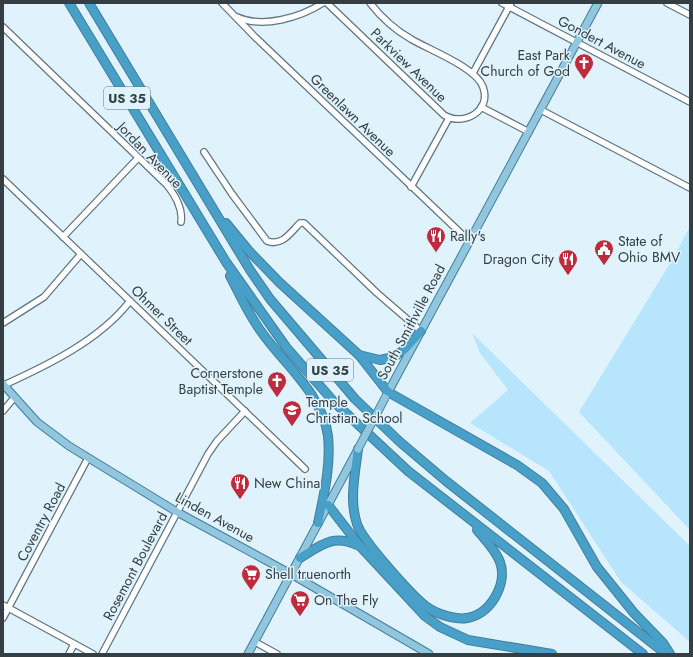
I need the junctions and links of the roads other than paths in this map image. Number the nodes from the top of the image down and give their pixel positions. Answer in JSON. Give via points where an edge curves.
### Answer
{"nodes":[{"id":1,"x":69,"y":3,"type":"edge"},
{"id":2,"x":89,"y":3,"type":"edge"},
{"id":3,"x":222,"y":3,"type":"edge"},
{"id":4,"x":323,"y":3,"type":"edge"},
{"id":5,"x":327,"y":3,"type":"edge"},
{"id":6,"x":370,"y":3,"type":"edge"},
{"id":7,"x":502,"y":3,"type":"edge"},
{"id":8,"x":598,"y":3,"type":"edge"},
{"id":9,"x":667,"y":3,"type":"edge"},
{"id":10,"x":510,"y":5,"type":"edge"},
{"id":11,"x":690,"y":15,"type":"edge"},
{"id":12,"x":235,"y":16,"type":"junction"},
{"id":13,"x":3,"y":27,"type":"edge"},
{"id":14,"x":576,"y":42,"type":"junction"},
{"id":15,"x":473,"y":73,"type":"junction"},
{"id":16,"x":690,"y":102,"type":"edge"},
{"id":17,"x":481,"y":107,"type":"junction"},
{"id":18,"x":541,"y":110,"type":"junction"},
{"id":19,"x":449,"y":118,"type":"junction"},
{"id":20,"x":529,"y":132,"type":"junction"},
{"id":21,"x":204,"y":152,"type":"dead end"},
{"id":22,"x":138,"y":158,"type":"junction"},
{"id":23,"x":3,"y":179,"type":"edge"},
{"id":24,"x":411,"y":187,"type":"junction"},
{"id":25,"x":690,"y":188,"type":"edge"},
{"id":26,"x":209,"y":203,"type":"junction"},
{"id":27,"x":181,"y":222,"type":"dead end"},
{"id":28,"x":204,"y":228,"type":"junction"},
{"id":29,"x":63,"y":237,"type":"junction"},
{"id":30,"x":470,"y":242,"type":"junction"},
{"id":31,"x":81,"y":254,"type":"junction"},
{"id":32,"x":130,"y":301,"type":"junction"},
{"id":33,"x":3,"y":323,"type":"edge"},
{"id":34,"x":421,"y":332,"type":"junction"},
{"id":35,"x":359,"y":356,"type":"junction"},
{"id":36,"x":3,"y":385,"type":"edge"},
{"id":37,"x":386,"y":395,"type":"junction"},
{"id":38,"x":14,"y":398,"type":"junction"},
{"id":39,"x":3,"y":411,"type":"edge"},
{"id":40,"x":245,"y":412,"type":"junction"},
{"id":41,"x":358,"y":449,"type":"junction"},
{"id":42,"x":88,"y":458,"type":"junction"},
{"id":43,"x":305,"y":469,"type":"dead end"},
{"id":44,"x":328,"y":505,"type":"junction"},
{"id":45,"x":177,"y":512,"type":"junction"},
{"id":46,"x":460,"y":512,"type":"junction"},
{"id":47,"x":318,"y":523,"type":"junction"},
{"id":48,"x":359,"y":545,"type":"junction"},
{"id":49,"x":300,"y":558,"type":"junction"},
{"id":50,"x":291,"y":574,"type":"junction"},
{"id":51,"x":6,"y":606,"type":"edge"},
{"id":52,"x":3,"y":618,"type":"edge"},
{"id":53,"x":255,"y":642,"type":"junction"},
{"id":54,"x":74,"y":644,"type":"junction"},
{"id":55,"x":69,"y":654,"type":"edge"},
{"id":56,"x":93,"y":654,"type":"edge"},
{"id":57,"x":102,"y":654,"type":"edge"},
{"id":58,"x":248,"y":654,"type":"edge"},
{"id":59,"x":276,"y":654,"type":"edge"},
{"id":60,"x":428,"y":654,"type":"edge"},
{"id":61,"x":552,"y":654,"type":"edge"},
{"id":62,"x":642,"y":654,"type":"edge"},
{"id":63,"x":666,"y":654,"type":"edge"},
{"id":64,"x":670,"y":654,"type":"edge"}],
"edges":[{"from":1,"to":28,"type":"highway","number":"US 35"},
{"from":2,"to":26,"type":"highway","number":"US 35"},
{"from":3,"to":12,"type":"street","name":"Greenlawn Avenue"},
{"from":4,"to":12,"type":"street","via":[[296,16],[276,21],[248,21]]},
{"from":5,"to":19,"type":"street","name":"Parkview Avenue"},
{"from":6,"to":15,"type":"street","via":[[400,32]]},
{"from":7,"to":10,"type":"street","name":"Gondert Avenue"},
{"from":8,"to":14,"type":"main road","name":"South Smithville Road"},
{"from":9,"to":11,"type":"street"},
{"from":10,"to":14,"type":"street","name":"Gondert Avenue"},
{"from":10,"to":15,"type":"street"},
{"from":12,"to":24,"type":"street","name":"Greenlawn Avenue"},
{"from":13,"to":22,"type":"street","name":"Jordan Avenue"},
{"from":14,"to":16,"type":"street","name":"Gondert Avenue"},
{"from":14,"to":18,"type":"main road","name":"South Smithville Road"},
{"from":15,"to":17,"type":"street","via":[[483,86]]},
{"from":17,"to":19,"type":"street","name":"Parkview Avenue","via":[[469,118]]},
{"from":17,"to":20,"type":"street"},
{"from":18,"to":20,"type":"main road","name":"South Smithville Road"},
{"from":18,"to":25,"type":"street"},
{"from":19,"to":24,"type":"street"},
{"from":20,"to":30,"type":"main road","name":"South Smithville Road"},
{"from":21,"to":34,"type":"street","via":[[267,240],[282,241],[303,222]]},
{"from":22,"to":27,"type":"street","name":"Jordan Avenue","via":[[171,190],[181,211]]},
{"from":22,"to":29,"type":"street"},
{"from":23,"to":29,"type":"street","name":"Ohmer Street"},
{"from":24,"to":30,"type":"street","name":"Greenlawn Avenue"},
{"from":26,"to":35,"type":"highway","via":[[278,282]]},
{"from":26,"to":63,"type":"highway","number":"US 35","via":[[270,299],[355,398],[400,442],[446,481]]},
{"from":28,"to":46,"type":"highway","number":"US 35","via":[[286,347],[334,402],[408,471]]},
{"from":28,"to":47,"type":"highway","via":[[258,327],[310,392],[323,417],[328,435],[329,463]]},
{"from":29,"to":31,"type":"street","name":"Ohmer Street"},
{"from":30,"to":34,"type":"main road","name":"South Smithville Road"},
{"from":31,"to":32,"type":"street","name":"Ohmer Street"},
{"from":31,"to":33,"type":"street","via":[[44,297]]},
{"from":32,"to":36,"type":"street","via":[[100,332],[48,365]]},
{"from":32,"to":40,"type":"street","name":"Ohmer Street"},
{"from":34,"to":35,"type":"highway","via":[[394,357],[380,360]]},
{"from":34,"to":37,"type":"main road","name":"South Smithville Road"},
{"from":35,"to":37,"type":"highway"},
{"from":36,"to":38,"type":"main road","name":"Linden Avenue"},
{"from":37,"to":41,"type":"main road","name":"South Smithville Road","bridge":true},
{"from":37,"to":64,"type":"highway","via":[[517,464],[542,484],[564,509],[597,567]]},
{"from":38,"to":39,"type":"street"},
{"from":38,"to":42,"type":"main road","name":"Linden Avenue","via":[[42,426]]},
{"from":40,"to":43,"type":"street","name":"Ohmer Street"},
{"from":40,"to":45,"type":"street","name":"Rosemont Boulevard","via":[[212,448]]},
{"from":41,"to":44,"type":"main road","name":"South Smithville Road"},
{"from":41,"to":46,"type":"highway","via":[[353,506],[357,526],[400,581],[427,608],[442,615],[466,619],[483,613],[497,592],[502,575],[500,562],[486,540]]},
{"from":42,"to":45,"type":"main road","name":"Linden Avenue"},
{"from":42,"to":51,"type":"street","name":"Coventry Road"},
{"from":44,"to":47,"type":"main road","name":"South Smithville Road"},
{"from":44,"to":48,"type":"highway"},
{"from":45,"to":50,"type":"main road","name":"Linden Avenue"},
{"from":45,"to":57,"type":"street","name":"Rosemont Boulevard"},
{"from":46,"to":62,"type":"highway","number":"US 35"},
{"from":47,"to":49,"type":"main road","name":"South Smithville Road"},
{"from":48,"to":49,"type":"highway","via":[[344,539],[330,541]]},
{"from":48,"to":61,"type":"highway","via":[[425,616],[440,627],[468,640]]},
{"from":49,"to":50,"type":"main road","name":"South Smithville Road"},
{"from":50,"to":53,"type":"main road","name":"South Smithville Road"},
{"from":50,"to":60,"type":"main road","name":"Linden Avenue"},
{"from":51,"to":52,"type":"street","name":"Coventry Road"},
{"from":51,"to":54,"type":"street"},
{"from":53,"to":58,"type":"main road","name":"South Smithville Road"},
{"from":53,"to":59,"type":"street"},
{"from":54,"to":55,"type":"street"},
{"from":54,"to":56,"type":"street"}]}
